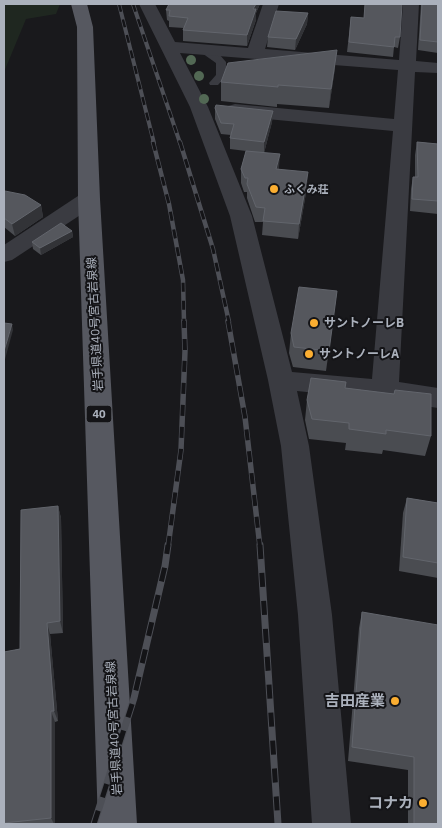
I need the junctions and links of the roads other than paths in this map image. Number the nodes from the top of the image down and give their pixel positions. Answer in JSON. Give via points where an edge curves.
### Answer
{"nodes":[{"id":1,"x":79,"y":4,"type":"edge"},
{"id":2,"x":147,"y":4,"type":"edge"},
{"id":3,"x":271,"y":4,"type":"edge"},
{"id":4,"x":411,"y":4,"type":"edge"},
{"id":5,"x":169,"y":47,"type":"junction"},
{"id":6,"x":204,"y":49,"type":"junction"},
{"id":7,"x":255,"y":54,"type":"junction"},
{"id":8,"x":407,"y":66,"type":"junction"},
{"id":9,"x":438,"y":68,"type":"edge"},
{"id":10,"x":214,"y":83,"type":"dead end"},
{"id":11,"x":199,"y":107,"type":"junction"},
{"id":12,"x":403,"y":126,"type":"junction"},
{"id":13,"x":89,"y":199,"type":"junction"},
{"id":14,"x":4,"y":255,"type":"edge"},
{"id":15,"x":281,"y":380,"type":"junction"},
{"id":16,"x":385,"y":390,"type":"junction"},
{"id":17,"x":438,"y":398,"type":"edge"},
{"id":18,"x":118,"y":824,"type":"edge"},
{"id":19,"x":332,"y":824,"type":"edge"}],
"edges":[{"from":1,"to":13,"type":"main road","name":"岩手県道40号宮古岩泉線","number":"40","via":[[85,27]]},
{"from":2,"to":5,"type":"street"},
{"from":3,"to":7,"type":"street"},
{"from":4,"to":8,"type":"street"},
{"from":5,"to":6,"type":"street"},
{"from":5,"to":11,"type":"street"},
{"from":6,"to":7,"type":"street"},
{"from":6,"to":10,"type":"lane","via":[[221,62],[220,76]]},
{"from":7,"to":8,"type":"street"},
{"from":8,"to":9,"type":"street"},
{"from":8,"to":12,"type":"street"},
{"from":11,"to":12,"type":"street"},
{"from":11,"to":15,"type":"street","via":[[241,216]]},
{"from":12,"to":16,"type":"street"},
{"from":13,"to":14,"type":"street"},
{"from":13,"to":18,"type":"main road","name":"岩手県道40号宮古岩泉線","number":"40"},
{"from":15,"to":16,"type":"street"},
{"from":15,"to":19,"type":"street","via":[[295,446],[314,606]]},
{"from":16,"to":17,"type":"street"}]}
